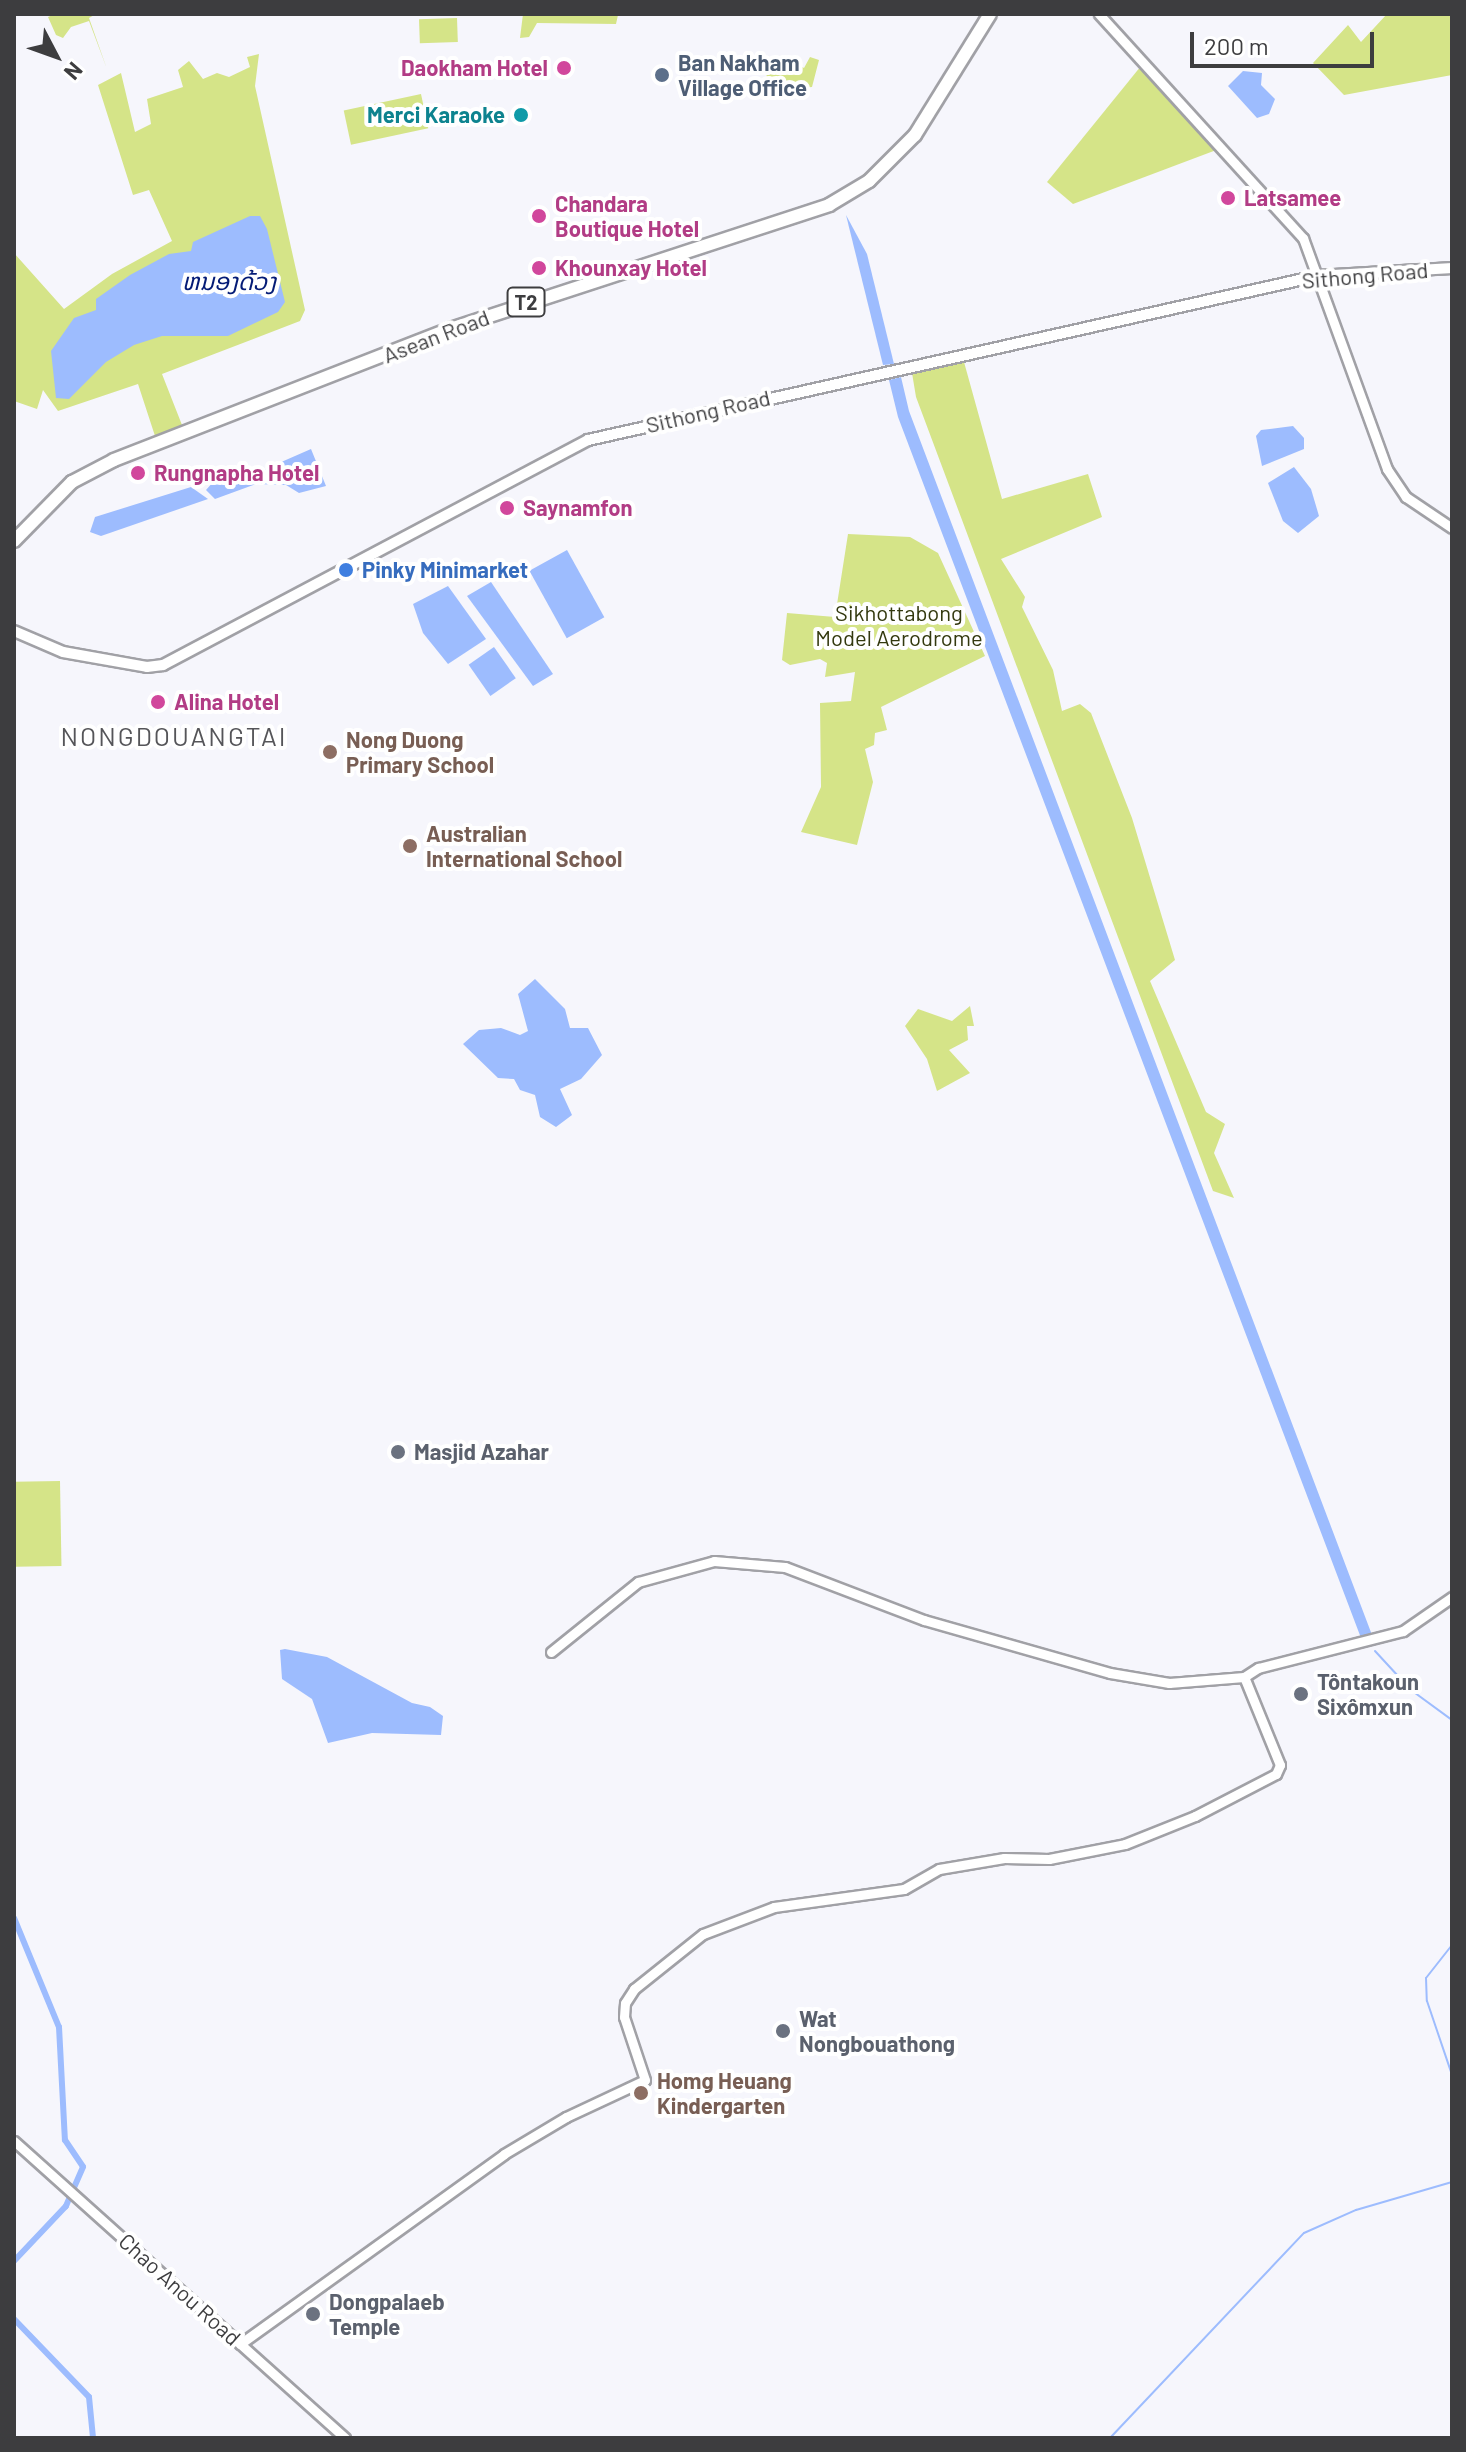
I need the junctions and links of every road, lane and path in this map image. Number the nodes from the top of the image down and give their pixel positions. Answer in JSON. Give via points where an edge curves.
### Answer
{"nodes":[{"id":1,"x":990,"y":14,"type":"edge"},
{"id":2,"x":1099,"y":14,"type":"edge"},
{"id":3,"x":1452,"y":268,"type":"edge"},
{"id":4,"x":1317,"y":276,"type":"junction"},
{"id":5,"x":1452,"y":528,"type":"edge"},
{"id":6,"x":14,"y":541,"type":"edge"},
{"id":7,"x":14,"y":631,"type":"edge"},
{"id":8,"x":1452,"y":1597,"type":"edge"},
{"id":9,"x":551,"y":1652,"type":"dead end"},
{"id":10,"x":1244,"y":1677,"type":"junction"},
{"id":11,"x":14,"y":2141,"type":"edge"},
{"id":12,"x":240,"y":2344,"type":"junction"},
{"id":13,"x":345,"y":2438,"type":"edge"}],
"edges":[{"from":1,"to":6,"type":"main road","name":"Asean Road","number":"T2","via":[[915,135],[869,181],[829,205],[450,329],[126,455],[72,482]]},
{"from":2,"to":4,"type":"street","via":[[1295,226]]},
{"from":3,"to":4,"type":"main road","name":"Sithong Road"},
{"from":4,"to":5,"type":"street","via":[[1387,469],[1406,497]]},
{"from":4,"to":7,"type":"main road","name":"Sithong Road","via":[[575,445],[163,665],[147,667],[63,652]]},
{"from":8,"to":10,"type":"street","via":[[1403,1631],[1258,1668]]},
{"from":9,"to":10,"type":"street","via":[[638,1582],[684,1565],[731,1560],[785,1567],[924,1620],[1130,1678],[1169,1683]]},
{"from":10,"to":12,"type":"street","via":[[1243,1686],[1280,1765],[1276,1774],[1195,1816],[1125,1844],[1049,1859],[1004,1858],[939,1869],[904,1889],[774,1907],[703,1934],[634,1989],[625,2003],[624,2017],[645,2080],[504,2154]]},
{"from":11,"to":12,"type":"street","name":"Chao Anou Road"},
{"from":12,"to":13,"type":"street","name":"Chao Anou Road"}]}
